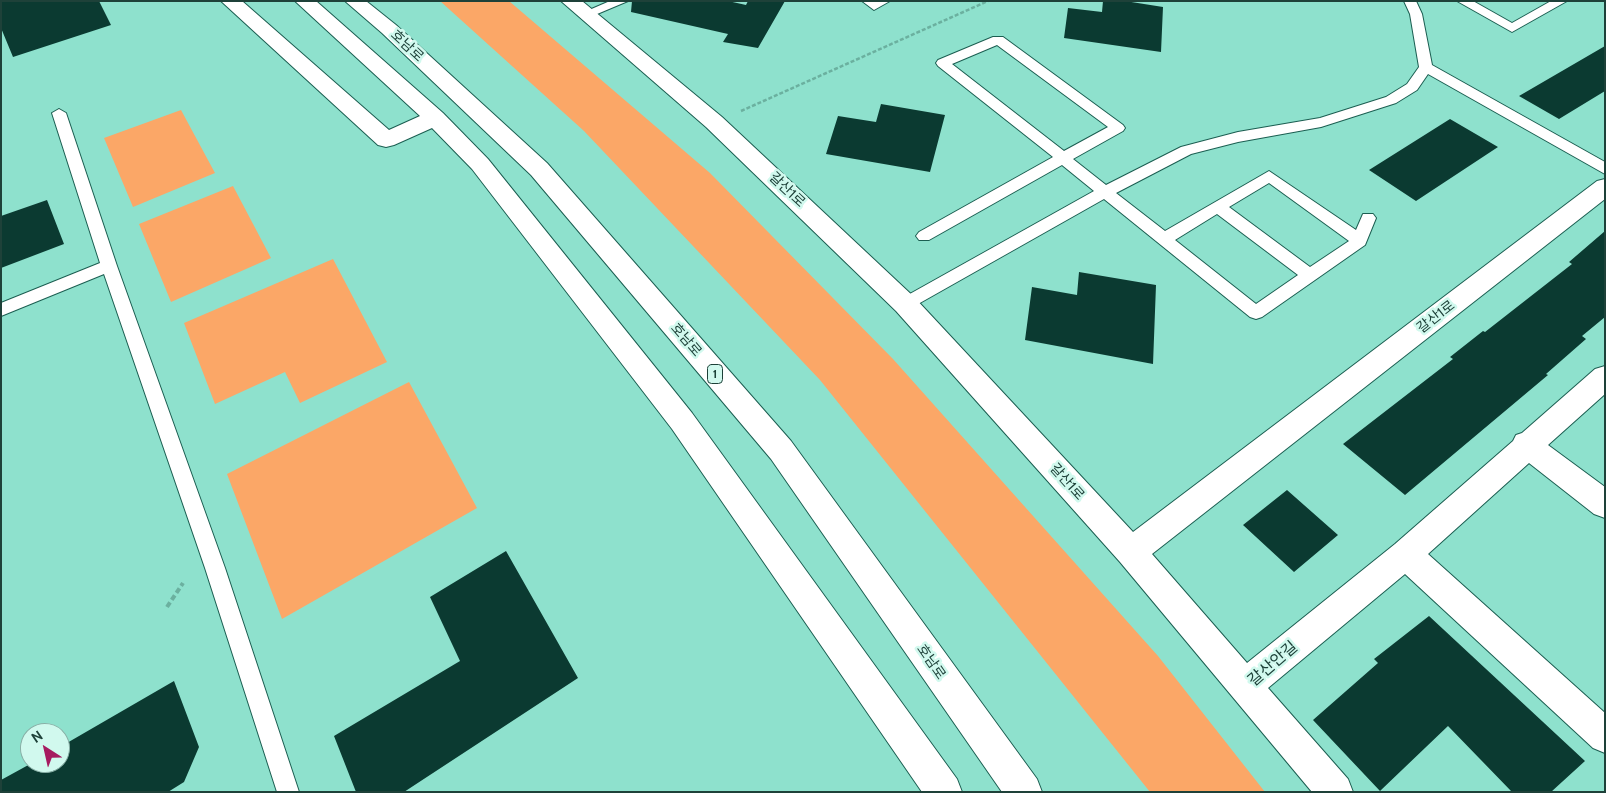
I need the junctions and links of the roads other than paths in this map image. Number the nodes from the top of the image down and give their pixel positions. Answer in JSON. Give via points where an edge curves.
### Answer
{"nodes":[{"id":1,"x":230,"y":1,"type":"edge"},
{"id":2,"x":304,"y":1,"type":"edge"},
{"id":3,"x":354,"y":1,"type":"edge"},
{"id":4,"x":622,"y":1,"type":"edge"},
{"id":5,"x":868,"y":1,"type":"edge"},
{"id":6,"x":884,"y":1,"type":"edge"},
{"id":7,"x":1410,"y":1,"type":"edge"},
{"id":8,"x":1463,"y":1,"type":"edge"},
{"id":9,"x":1561,"y":1,"type":"edge"},
{"id":10,"x":578,"y":8,"type":"edge"},
{"id":11,"x":1426,"y":67,"type":"junction"},
{"id":12,"x":59,"y":113,"type":"dead end"},
{"id":13,"x":435,"y":118,"type":"junction"},
{"id":14,"x":1063,"y":158,"type":"junction"},
{"id":15,"x":1605,"y":170,"type":"edge"},
{"id":16,"x":1605,"y":187,"type":"edge"},
{"id":17,"x":1105,"y":192,"type":"junction"},
{"id":18,"x":1218,"y":207,"type":"junction"},
{"id":19,"x":1368,"y":218,"type":"dead end"},
{"id":20,"x":924,"y":236,"type":"dead end"},
{"id":21,"x":1164,"y":239,"type":"junction"},
{"id":22,"x":1360,"y":241,"type":"junction"},
{"id":23,"x":109,"y":266,"type":"junction"},
{"id":24,"x":1309,"y":275,"type":"junction"},
{"id":25,"x":905,"y":304,"type":"junction"},
{"id":26,"x":1,"y":310,"type":"edge"},
{"id":27,"x":1605,"y":377,"type":"edge"},
{"id":28,"x":1526,"y":444,"type":"junction"},
{"id":29,"x":1605,"y":505,"type":"edge"},
{"id":30,"x":1130,"y":552,"type":"junction"},
{"id":31,"x":1406,"y":554,"type":"junction"},
{"id":32,"x":1244,"y":686,"type":"junction"},
{"id":33,"x":1605,"y":736,"type":"edge"},
{"id":34,"x":288,"y":792,"type":"edge"},
{"id":35,"x":944,"y":792,"type":"edge"},
{"id":36,"x":1024,"y":792,"type":"edge"},
{"id":37,"x":1335,"y":792,"type":"edge"}],
"edges":[{"from":1,"to":13,"type":"main road","via":[[386,140]]},
{"from":2,"to":13,"type":"main road"},
{"from":3,"to":36,"type":"main road","name":"호남로","number":"1","via":[[389,29],[539,169],[781,450]]},
{"from":4,"to":10,"type":"lane"},
{"from":5,"to":6,"type":"lane","via":[[874,6]]},
{"from":7,"to":11,"type":"lane","via":[[1416,14]]},
{"from":8,"to":9,"type":"lane","via":[[1512,28]]},
{"from":10,"to":25,"type":"main road","name":"갈산1로","via":[[714,122]]},
{"from":11,"to":15,"type":"lane"},
{"from":11,"to":17,"type":"lane","via":[[1412,87],[1391,100],[1321,122],[1186,150]]},
{"from":12,"to":23,"type":"lane"},
{"from":13,"to":35,"type":"main road","via":[[480,164],[682,421]]},
{"from":14,"to":14,"type":"lane","via":[[1118,128],[998,40],[943,63]]},
{"from":14,"to":17,"type":"lane"},
{"from":14,"to":20,"type":"lane"},
{"from":16,"to":30,"type":"main road","name":"갈산1로"},
{"from":17,"to":21,"type":"lane"},
{"from":17,"to":25,"type":"lane"},
{"from":18,"to":21,"type":"lane"},
{"from":18,"to":22,"type":"lane","via":[[1269,176]]},
{"from":18,"to":24,"type":"lane"},
{"from":19,"to":22,"type":"lane"},
{"from":21,"to":24,"type":"lane","via":[[1256,313]]},
{"from":22,"to":24,"type":"lane"},
{"from":23,"to":26,"type":"lane"},
{"from":23,"to":34,"type":"lane","via":[[212,559]]},
{"from":25,"to":30,"type":"main road","name":"갈산1로"},
{"from":27,"to":28,"type":"main road","name":"갈산안길"},
{"from":28,"to":29,"type":"main road"},
{"from":28,"to":31,"type":"main road","name":"갈산안길"},
{"from":30,"to":32,"type":"main road"},
{"from":31,"to":32,"type":"main road","name":"갈산안길"},
{"from":31,"to":33,"type":"main road"},
{"from":32,"to":37,"type":"main road","name":"갈산안길"}]}
